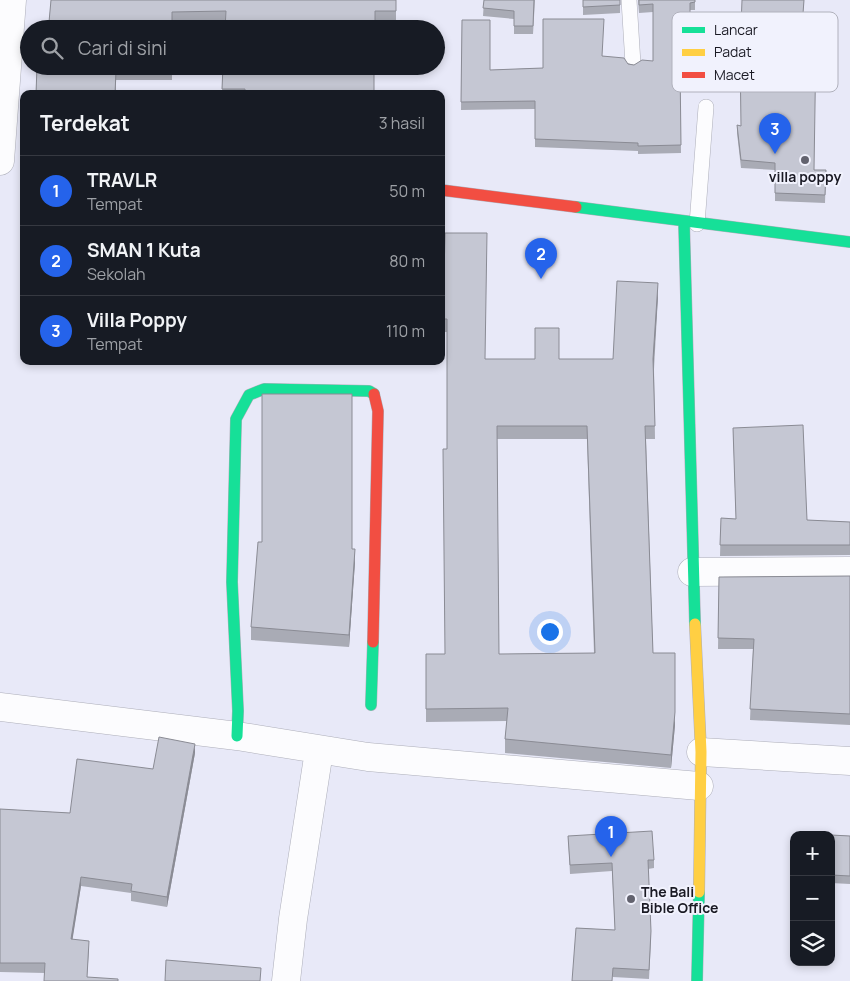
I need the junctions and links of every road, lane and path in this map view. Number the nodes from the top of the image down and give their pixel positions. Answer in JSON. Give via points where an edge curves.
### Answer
{"nodes":[{"id":1,"x":12,"y":0,"type":"edge"},
{"id":2,"x":629,"y":0,"type":"edge"},
{"id":3,"x":5,"y":42,"type":"edge"},
{"id":4,"x":634,"y":64,"type":"edge"},
{"id":5,"x":706,"y":107,"type":"dead end"},
{"id":6,"x":6,"y":147,"type":"edge"},
{"id":7,"x":445,"y":191,"type":"edge"},
{"id":8,"x":691,"y":223,"type":"junction"},
{"id":9,"x":850,"y":242,"type":"edge"},
{"id":10,"x":850,"y":571,"type":"edge"},
{"id":11,"x":692,"y":572,"type":"junction"},
{"id":12,"x":371,"y":705,"type":"dead end"},
{"id":13,"x":0,"y":707,"type":"edge"},
{"id":14,"x":237,"y":736,"type":"junction"},
{"id":15,"x":319,"y":750,"type":"junction"},
{"id":16,"x":700,"y":752,"type":"junction"},
{"id":17,"x":850,"y":761,"type":"edge"},
{"id":18,"x":698,"y":786,"type":"junction"},
{"id":19,"x":286,"y":981,"type":"edge"},
{"id":20,"x":697,"y":981,"type":"edge"}],
"edges":[{"from":1,"to":3,"type":"street"},
{"from":2,"to":4,"type":"lane"},
{"from":3,"to":6,"type":"street"},
{"from":5,"to":8,"type":"lane"},
{"from":7,"to":8,"type":"street"},
{"from":8,"to":9,"type":"street"},
{"from":8,"to":11,"type":"street"},
{"from":10,"to":11,"type":"street"},
{"from":11,"to":16,"type":"street"},
{"from":12,"to":14,"type":"street","via":[[377,399],[369,391],[264,389],[249,395],[236,419],[232,582]]},
{"from":13,"to":14,"type":"street"},
{"from":14,"to":15,"type":"street"},
{"from":15,"to":18,"type":"street"},
{"from":15,"to":19,"type":"street"},
{"from":16,"to":17,"type":"street"},
{"from":16,"to":18,"type":"street"},
{"from":18,"to":20,"type":"street"}]}
